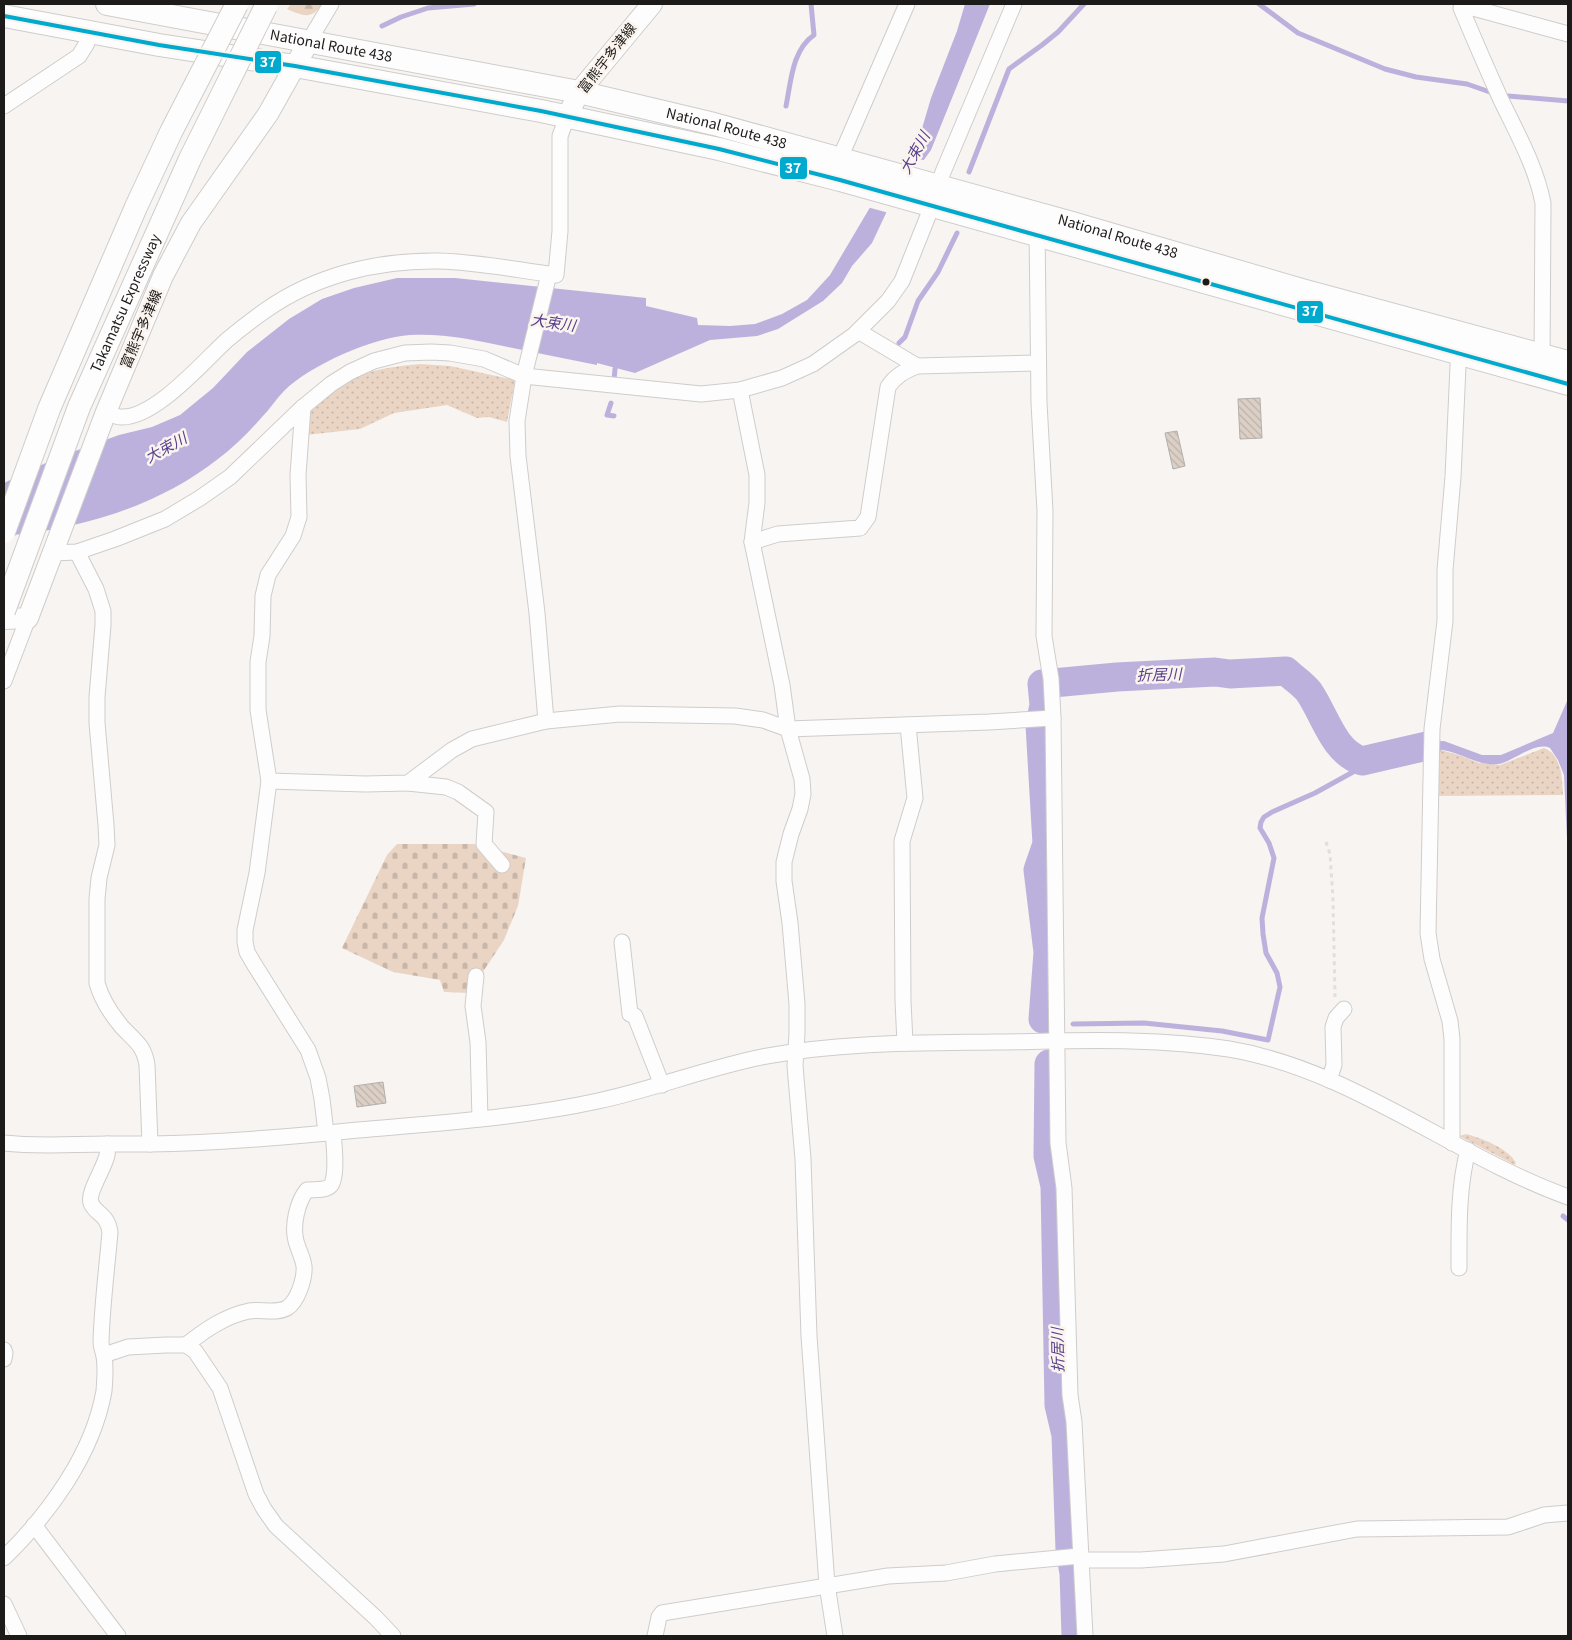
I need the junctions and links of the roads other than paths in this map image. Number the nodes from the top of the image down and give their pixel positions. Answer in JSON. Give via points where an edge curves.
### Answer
{"nodes":[{"id":1,"x":107,"y":4,"type":"edge"},
{"id":2,"x":220,"y":4,"type":"edge"},
{"id":3,"x":237,"y":4,"type":"edge"},
{"id":4,"x":331,"y":4,"type":"edge"},
{"id":5,"x":652,"y":4,"type":"edge"},
{"id":6,"x":907,"y":4,"type":"edge"},
{"id":7,"x":1014,"y":4,"type":"edge"},
{"id":8,"x":267,"y":5,"type":"edge"},
{"id":9,"x":169,"y":9,"type":"edge"},
{"id":10,"x":4,"y":16,"type":"edge"},
{"id":11,"x":90,"y":31,"type":"junction"},
{"id":12,"x":1568,"y":34,"type":"edge"},
{"id":13,"x":309,"y":41,"type":"junction"},
{"id":14,"x":295,"y":66,"type":"junction"},
{"id":15,"x":579,"y":92,"type":"junction"},
{"id":16,"x":4,"y":106,"type":"edge"},
{"id":17,"x":567,"y":117,"type":"junction"},
{"id":18,"x":842,"y":166,"type":"junction"},
{"id":19,"x":932,"y":195,"type":"junction"},
{"id":20,"x":136,"y":206,"type":"junction"},
{"id":21,"x":1037,"y":224,"type":"junction"},
{"id":22,"x":549,"y":276,"type":"junction"},
{"id":23,"x":858,"y":331,"type":"junction"},
{"id":24,"x":1459,"y":343,"type":"junction"},
{"id":25,"x":1542,"y":354,"type":"junction"},
{"id":26,"x":1568,"y":362,"type":"edge"},
{"id":27,"x":1038,"y":363,"type":"junction"},
{"id":28,"x":918,"y":366,"type":"junction"},
{"id":29,"x":524,"y":376,"type":"junction"},
{"id":30,"x":1542,"y":377,"type":"junction"},
{"id":31,"x":1568,"y":384,"type":"edge"},
{"id":32,"x":740,"y":390,"type":"junction"},
{"id":33,"x":303,"y":407,"type":"junction"},
{"id":34,"x":104,"y":418,"type":"junction"},
{"id":35,"x":4,"y":532,"type":"edge"},
{"id":36,"x":752,"y":542,"type":"junction"},
{"id":37,"x":54,"y":549,"type":"junction"},
{"id":38,"x":77,"y":552,"type":"junction"},
{"id":39,"x":4,"y":612,"type":"edge"},
{"id":40,"x":28,"y":618,"type":"junction"},
{"id":41,"x":4,"y":619,"type":"edge"},
{"id":42,"x":4,"y":681,"type":"edge"},
{"id":43,"x":1045,"y":718,"type":"junction"},
{"id":44,"x":546,"y":721,"type":"junction"},
{"id":45,"x":908,"y":725,"type":"junction"},
{"id":46,"x":788,"y":729,"type":"junction"},
{"id":47,"x":269,"y":781,"type":"junction"},
{"id":48,"x":408,"y":783,"type":"junction"},
{"id":49,"x":502,"y":865,"type":"dead end"},
{"id":50,"x":622,"y":942,"type":"dead end"},
{"id":51,"x":476,"y":976,"type":"dead end"},
{"id":52,"x":1340,"y":1014,"type":"road end"},
{"id":53,"x":1056,"y":1041,"type":"junction"},
{"id":54,"x":905,"y":1044,"type":"junction"},
{"id":55,"x":796,"y":1052,"type":"junction"},
{"id":56,"x":1328,"y":1080,"type":"junction"},
{"id":57,"x":662,"y":1085,"type":"junction"},
{"id":58,"x":480,"y":1119,"type":"junction"},
{"id":59,"x":329,"y":1133,"type":"junction"},
{"id":60,"x":1452,"y":1143,"type":"junction"},
{"id":61,"x":4,"y":1144,"type":"edge"},
{"id":62,"x":107,"y":1144,"type":"junction"},
{"id":63,"x":150,"y":1144,"type":"junction"},
{"id":64,"x":1468,"y":1150,"type":"junction"},
{"id":65,"x":1568,"y":1197,"type":"edge"},
{"id":66,"x":1459,"y":1268,"type":"dead end"},
{"id":67,"x":186,"y":1344,"type":"junction"},
{"id":68,"x":4,"y":1350,"type":"edge"},
{"id":69,"x":104,"y":1355,"type":"junction"},
{"id":70,"x":4,"y":1359,"type":"edge"},
{"id":71,"x":1568,"y":1513,"type":"edge"},
{"id":72,"x":34,"y":1525,"type":"junction"},
{"id":73,"x":4,"y":1558,"type":"edge"},
{"id":74,"x":1076,"y":1558,"type":"junction"},
{"id":75,"x":827,"y":1585,"type":"junction"},
{"id":76,"x":4,"y":1604,"type":"edge"},
{"id":77,"x":20,"y":1636,"type":"edge"},
{"id":78,"x":118,"y":1636,"type":"edge"},
{"id":79,"x":393,"y":1636,"type":"edge"},
{"id":80,"x":655,"y":1636,"type":"edge"},
{"id":81,"x":835,"y":1636,"type":"edge"},
{"id":82,"x":1085,"y":1636,"type":"edge"}],
"edges":[{"from":1,"to":9,"type":"highway","name":"National Route 438"},
{"from":2,"to":20,"type":"highway","bridge":true,"via":[[165,121]]},
{"from":3,"to":20,"type":"highway","name":"Takamatsu Expressway","bridge":true},
{"from":4,"to":13,"type":"street"},
{"from":5,"to":15,"type":"main road","name":"富熊宇多津線"},
{"from":6,"to":18,"type":"street"},
{"from":7,"to":19,"type":"street"},
{"from":8,"to":39,"type":"highway","name":"Takamatsu Expressway","bridge":true,"via":[[190,159],[79,407]]},
{"from":9,"to":13,"type":"highway","name":"National Route 438"},
{"from":10,"to":11,"type":"highway","name":"National Route 438"},
{"from":11,"to":14,"type":"highway","name":"National Route 438"},
{"from":11,"to":16,"type":"street","via":[[79,56]]},
{"from":12,"to":25,"type":"street","via":[[1472,8],[1461,8],[1540,187],[1543,203]]},
{"from":13,"to":14,"type":"main road","name":"富熊宇多津線"},
{"from":13,"to":15,"type":"highway","name":"National Route 438"},
{"from":14,"to":17,"type":"highway","name":"National Route 438"},
{"from":14,"to":34,"type":"main road","name":"富熊宇多津線","via":[[268,114],[191,223],[163,276]]},
{"from":15,"to":17,"type":"main road","name":"富熊宇多津線"},
{"from":15,"to":18,"type":"highway","name":"National Route 438","via":[[714,124]]},
{"from":17,"to":18,"type":"highway","name":"National Route 438","via":[[719,149]]},
{"from":17,"to":22,"type":"street","via":[[560,136],[560,231],[556,275]]},
{"from":18,"to":19,"type":"highway","name":"National Route 438"},
{"from":19,"to":21,"type":"highway","name":"National Route 438"},
{"from":19,"to":23,"type":"street","via":[[902,281],[888,301]]},
{"from":20,"to":35,"type":"highway","name":"Takamatsu Expressway","bridge":true,"via":[[49,410]]},
{"from":21,"to":24,"type":"highway","name":"National Route 438"},
{"from":21,"to":27,"type":"street"},
{"from":22,"to":29,"type":"street"},
{"from":22,"to":34,"type":"street","via":[[440,261],[414,261],[323,279],[265,311],[228,339],[155,405],[138,413]]},
{"from":23,"to":28,"type":"street"},
{"from":23,"to":32,"type":"street","via":[[813,364],[782,378]]},
{"from":24,"to":25,"type":"highway","name":"National Route 438"},
{"from":24,"to":30,"type":"highway","name":"National Route 438"},
{"from":24,"to":60,"type":"street","via":[[1445,570],[1445,621],[1432,738],[1428,932],[1432,959],[1450,1021]]},
{"from":25,"to":26,"type":"highway","name":"National Route 438"},
{"from":25,"to":30,"type":"street"},
{"from":27,"to":28,"type":"street"},
{"from":27,"to":43,"type":"street","via":[[1045,511],[1044,636],[1052,684]]},
{"from":28,"to":36,"type":"street","via":[[904,371],[888,387],[868,518],[860,528],[778,534]]},
{"from":29,"to":32,"type":"street","via":[[701,394]]},
{"from":29,"to":33,"type":"street","via":[[484,359],[450,353],[405,353],[374,361],[350,372]]},
{"from":29,"to":44,"type":"street","via":[[517,421],[518,456],[538,613]]},
{"from":30,"to":31,"type":"highway","name":"National Route 438"},
{"from":32,"to":36,"type":"street","via":[[757,475]]},
{"from":33,"to":38,"type":"street","via":[[230,477],[200,498],[165,519]]},
{"from":33,"to":47,"type":"street","via":[[298,475],[299,517],[293,536],[268,575],[263,596],[258,710]]},
{"from":34,"to":37,"type":"main road","name":"富熊宇多津線"},
{"from":36,"to":46,"type":"street"},
{"from":37,"to":38,"type":"street"},
{"from":37,"to":40,"type":"main road","name":"富熊宇多津線"},
{"from":38,"to":63,"type":"street","via":[[103,611],[97,722],[107,845],[97,899],[97,983],[105,1002],[145,1055]]},
{"from":40,"to":41,"type":"main road"},
{"from":40,"to":42,"type":"street"},
{"from":43,"to":45,"type":"street"},
{"from":43,"to":53,"type":"street"},
{"from":44,"to":46,"type":"street","via":[[620,714],[735,716],[763,720]]},
{"from":44,"to":48,"type":"street","via":[[472,739]]},
{"from":45,"to":46,"type":"street"},
{"from":45,"to":54,"type":"street","via":[[915,798],[902,841]]},
{"from":46,"to":55,"type":"street","via":[[803,794],[784,862],[796,1004]]},
{"from":47,"to":48,"type":"street"},
{"from":47,"to":59,"type":"street","via":[[245,942],[254,964],[308,1050],[318,1078]]},
{"from":48,"to":49,"type":"street","via":[[446,787],[486,812],[484,844]]},
{"from":50,"to":57,"type":"street","via":[[630,1014],[635,1016]]},
{"from":51,"to":58,"type":"street","via":[[474,1006]]},
{"from":52,"to":56,"type":"street","via":[[1333,1027],[1334,1065]]},
{"from":53,"to":54,"type":"street"},
{"from":53,"to":56,"type":"street","via":[[1155,1041],[1234,1050],[1300,1068]]},
{"from":53,"to":74,"type":"street","via":[[1058,1143],[1065,1198],[1070,1395],[1074,1422]]},
{"from":54,"to":55,"type":"street"},
{"from":55,"to":57,"type":"street","via":[[709,1070]]},
{"from":55,"to":75,"type":"street","via":[[808,1336]]},
{"from":56,"to":60,"type":"street"},
{"from":57,"to":58,"type":"street","via":[[550,1110]]},
{"from":58,"to":59,"type":"street"},
{"from":59,"to":63,"type":"street"},
{"from":59,"to":67,"type":"street","via":[[334,1151],[331,1186],[307,1190],[298,1205],[295,1238],[304,1276],[296,1298],[279,1311],[251,1311],[213,1325]]},
{"from":60,"to":64,"type":"street"},
{"from":61,"to":62,"type":"street"},
{"from":62,"to":63,"type":"street"},
{"from":62,"to":69,"type":"street","via":[[107,1155],[91,1196],[91,1203],[105,1218],[110,1232],[101,1344]]},
{"from":64,"to":65,"type":"street"},
{"from":64,"to":66,"type":"street","via":[[1459,1223]]},
{"from":67,"to":69,"type":"street","via":[[128,1347]]},
{"from":67,"to":79,"type":"street","via":[[195,1351],[220,1388],[256,1494],[276,1526]]},
{"from":68,"to":70,"type":"street"},
{"from":69,"to":72,"type":"street","via":[[104,1390],[90,1438],[60,1492]]},
{"from":71,"to":74,"type":"street","via":[[1544,1515],[1508,1527],[1357,1530],[1224,1554],[1141,1560]]},
{"from":72,"to":73,"type":"street"},
{"from":72,"to":78,"type":"street"},
{"from":74,"to":75,"type":"street","via":[[995,1564],[946,1573],[888,1576]]},
{"from":74,"to":82,"type":"street"},
{"from":75,"to":80,"type":"street","via":[[662,1613]]},
{"from":75,"to":81,"type":"street"},
{"from":76,"to":77,"type":"street"}]}
